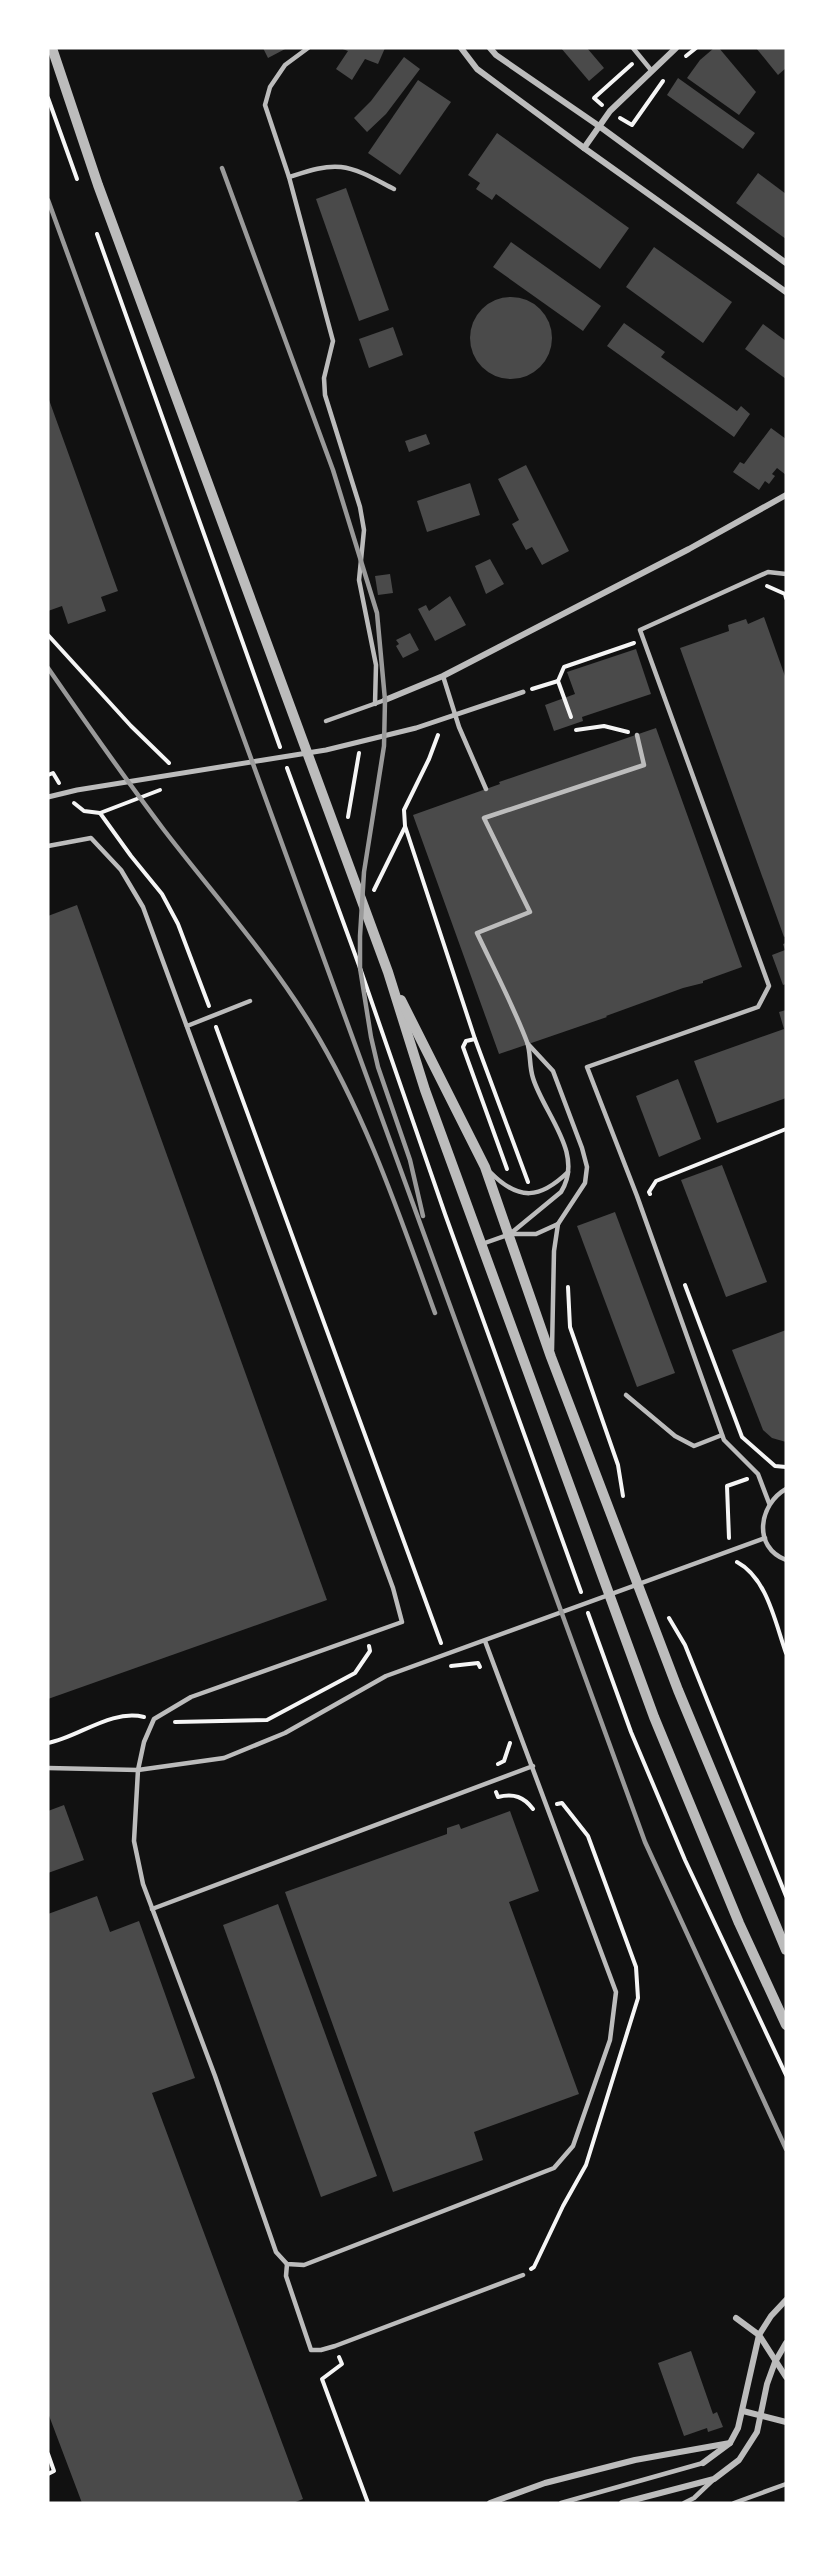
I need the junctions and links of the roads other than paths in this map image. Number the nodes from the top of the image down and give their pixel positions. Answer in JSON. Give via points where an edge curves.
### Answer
{"nodes":[{"id":1,"x":52,"y":48,"type":"edge"},
{"id":2,"x":308,"y":48,"type":"edge"},
{"id":3,"x":461,"y":48,"type":"edge"},
{"id":4,"x":490,"y":48,"type":"edge"},
{"id":5,"x":633,"y":48,"type":"edge"},
{"id":6,"x":676,"y":48,"type":"edge"},
{"id":7,"x":651,"y":70,"type":"junction"},
{"id":8,"x":599,"y":126,"type":"junction"},
{"id":9,"x":584,"y":148,"type":"junction"},
{"id":10,"x":289,"y":177,"type":"junction"},
{"id":11,"x":394,"y":189,"type":"dead end"},
{"id":12,"x":786,"y":263,"type":"edge"},
{"id":13,"x":786,"y":292,"type":"edge"},
{"id":14,"x":786,"y":495,"type":"edge"},
{"id":15,"x":786,"y":574,"type":"edge"},
{"id":16,"x":443,"y":676,"type":"junction"},
{"id":17,"x":523,"y":692,"type":"road end"},
{"id":18,"x":385,"y":700,"type":"joint"},
{"id":19,"x":375,"y":704,"type":"junction"},
{"id":20,"x":326,"y":721,"type":"dead end"},
{"id":21,"x":637,"y":735,"type":"road end"},
{"id":22,"x":486,"y":789,"type":"dead end"},
{"id":23,"x":48,"y":797,"type":"edge"},
{"id":24,"x":48,"y":846,"type":"edge"},
{"id":25,"x":388,"y":972,"type":"junction"},
{"id":26,"x":250,"y":1001,"type":"dead end"},
{"id":27,"x":187,"y":1026,"type":"junction"},
{"id":28,"x":528,"y":1044,"type":"junction"},
{"id":29,"x":485,"y":1167,"type":"junction"},
{"id":30,"x":568,"y":1172,"type":"junction"},
{"id":31,"x":558,"y":1224,"type":"junction"},
{"id":32,"x":510,"y":1234,"type":"junction"},
{"id":33,"x":482,"y":1244,"type":"junction"},
{"id":34,"x":551,"y":1357,"type":"junction"},
{"id":35,"x":626,"y":1395,"type":"dead end"},
{"id":36,"x":722,"y":1435,"type":"junction"},
{"id":37,"x":786,"y":1489,"type":"edge"},
{"id":38,"x":769,"y":1503,"type":"junction"},
{"id":39,"x":765,"y":1538,"type":"junction"},
{"id":40,"x":786,"y":1560,"type":"edge"},
{"id":41,"x":485,"y":1641,"type":"junction"},
{"id":42,"x":533,"y":1766,"type":"junction"},
{"id":43,"x":48,"y":1768,"type":"edge"},
{"id":44,"x":138,"y":1770,"type":"junction"},
{"id":45,"x":152,"y":1909,"type":"junction"},
{"id":46,"x":786,"y":1950,"type":"edge"},
{"id":47,"x":786,"y":2025,"type":"edge"},
{"id":48,"x":287,"y":2264,"type":"junction"},
{"id":49,"x":523,"y":2275,"type":"road end"},
{"id":50,"x":786,"y":2300,"type":"edge"},
{"id":51,"x":736,"y":2318,"type":"dead end"},
{"id":52,"x":759,"y":2335,"type":"junction"},
{"id":53,"x":786,"y":2343,"type":"edge"},
{"id":54,"x":775,"y":2362,"type":"junction"},
{"id":55,"x":786,"y":2376,"type":"edge"},
{"id":56,"x":743,"y":2411,"type":"junction"},
{"id":57,"x":760,"y":2414,"type":"junction"},
{"id":58,"x":786,"y":2422,"type":"edge"},
{"id":59,"x":730,"y":2443,"type":"junction"},
{"id":60,"x":703,"y":2463,"type":"joint"},
{"id":61,"x":714,"y":2479,"type":"junction"},
{"id":62,"x":786,"y":2484,"type":"edge"},
{"id":63,"x":490,"y":2503,"type":"edge"},
{"id":64,"x":561,"y":2503,"type":"edge"},
{"id":65,"x":622,"y":2503,"type":"edge"},
{"id":66,"x":684,"y":2503,"type":"edge"},
{"id":67,"x":734,"y":2503,"type":"edge"}],
"edges":[{"from":1,"to":25,"type":"street","via":[[98,185]]},
{"from":2,"to":10,"type":"lane","via":[[285,65],[270,87],[265,105]]},
{"from":3,"to":9,"type":"street","via":[[477,69]]},
{"from":4,"to":8,"type":"street"},
{"from":5,"to":7,"type":"lane"},
{"from":6,"to":7,"type":"street"},
{"from":7,"to":8,"type":"street"},
{"from":8,"to":9,"type":"street"},
{"from":8,"to":12,"type":"street"},
{"from":9,"to":13,"type":"street"},
{"from":10,"to":11,"type":"lane","via":[[341,167]]},
{"from":10,"to":19,"type":"lane","via":[[333,341],[324,378],[325,395],[362,514],[364,544],[359,580],[376,665]]},
{"from":14,"to":16,"type":"street"},
{"from":15,"to":36,"type":"lane","via":[[768,572],[640,630],[769,986],[758,1007],[587,1067]]},
{"from":16,"to":18,"type":"street"},
{"from":16,"to":22,"type":"lane","via":[[459,727]]},
{"from":17,"to":23,"type":"street","via":[[417,728],[326,750]]},
{"from":18,"to":19,"type":"lane"},
{"from":19,"to":20,"type":"lane"},
{"from":21,"to":28,"type":"lane","via":[[644,765],[484,818],[530,912],[477,933]]},
{"from":24,"to":27,"type":"lane","via":[[91,838],[121,870],[143,907]]},
{"from":25,"to":29,"type":"street"},
{"from":25,"to":33,"type":"street","via":[[424,1090]]},
{"from":26,"to":27,"type":"lane"},
{"from":27,"to":44,"type":"lane","via":[[402,1622],[191,1697],[154,1719]]},
{"from":28,"to":30,"type":"lane","via":[[532,1077],[565,1146]]},
{"from":28,"to":31,"type":"lane","via":[[553,1071],[587,1167],[585,1183]]},
{"from":29,"to":30,"type":"lane","via":[[504,1187],[526,1193],[544,1190]]},
{"from":29,"to":32,"type":"street"},
{"from":30,"to":32,"type":"lane","via":[[561,1192]]},
{"from":31,"to":32,"type":"lane","via":[[536,1234]]},
{"from":31,"to":34,"type":"lane"},
{"from":32,"to":33,"type":"lane"},
{"from":32,"to":34,"type":"street"},
{"from":33,"to":47,"type":"street","via":[[654,1718]]},
{"from":34,"to":46,"type":"street","via":[[678,1690]]},
{"from":35,"to":36,"type":"lane","via":[[675,1436],[694,1446]]},
{"from":36,"to":38,"type":"lane","via":[[758,1474]]},
{"from":37,"to":38,"type":"lane"},
{"from":38,"to":39,"type":"lane","via":[[762,1526]]},
{"from":39,"to":40,"type":"lane","via":[[771,1550]]},
{"from":39,"to":41,"type":"lane"},
{"from":41,"to":42,"type":"lane"},
{"from":41,"to":44,"type":"lane","via":[[386,1676],[285,1733],[224,1758]]},
{"from":42,"to":45,"type":"lane"},
{"from":42,"to":48,"type":"lane","via":[[616,1992],[610,2040],[573,2146],[554,2168],[530,2178],[304,2265]]},
{"from":43,"to":44,"type":"lane"},
{"from":44,"to":45,"type":"lane","via":[[134,1842]]},
{"from":45,"to":48,"type":"lane","via":[[276,2252]]},
{"from":48,"to":49,"type":"lane","via":[[286,2276],[311,2350],[335,2346]]},
{"from":50,"to":52,"type":"street"},
{"from":51,"to":52,"type":"street"},
{"from":52,"to":54,"type":"street"},
{"from":52,"to":56,"type":"street"},
{"from":53,"to":54,"type":"street"},
{"from":54,"to":55,"type":"street"},
{"from":54,"to":57,"type":"street"},
{"from":56,"to":57,"type":"street"},
{"from":56,"to":59,"type":"street"},
{"from":57,"to":58,"type":"street"},
{"from":57,"to":61,"type":"street","via":[[757,2432],[739,2460]]},
{"from":59,"to":60,"type":"street"},
{"from":59,"to":63,"type":"street","via":[[635,2460],[545,2483]]},
{"from":60,"to":64,"type":"lane"},
{"from":61,"to":65,"type":"street"},
{"from":61,"to":66,"type":"lane"},
{"from":62,"to":67,"type":"lane"}]}
